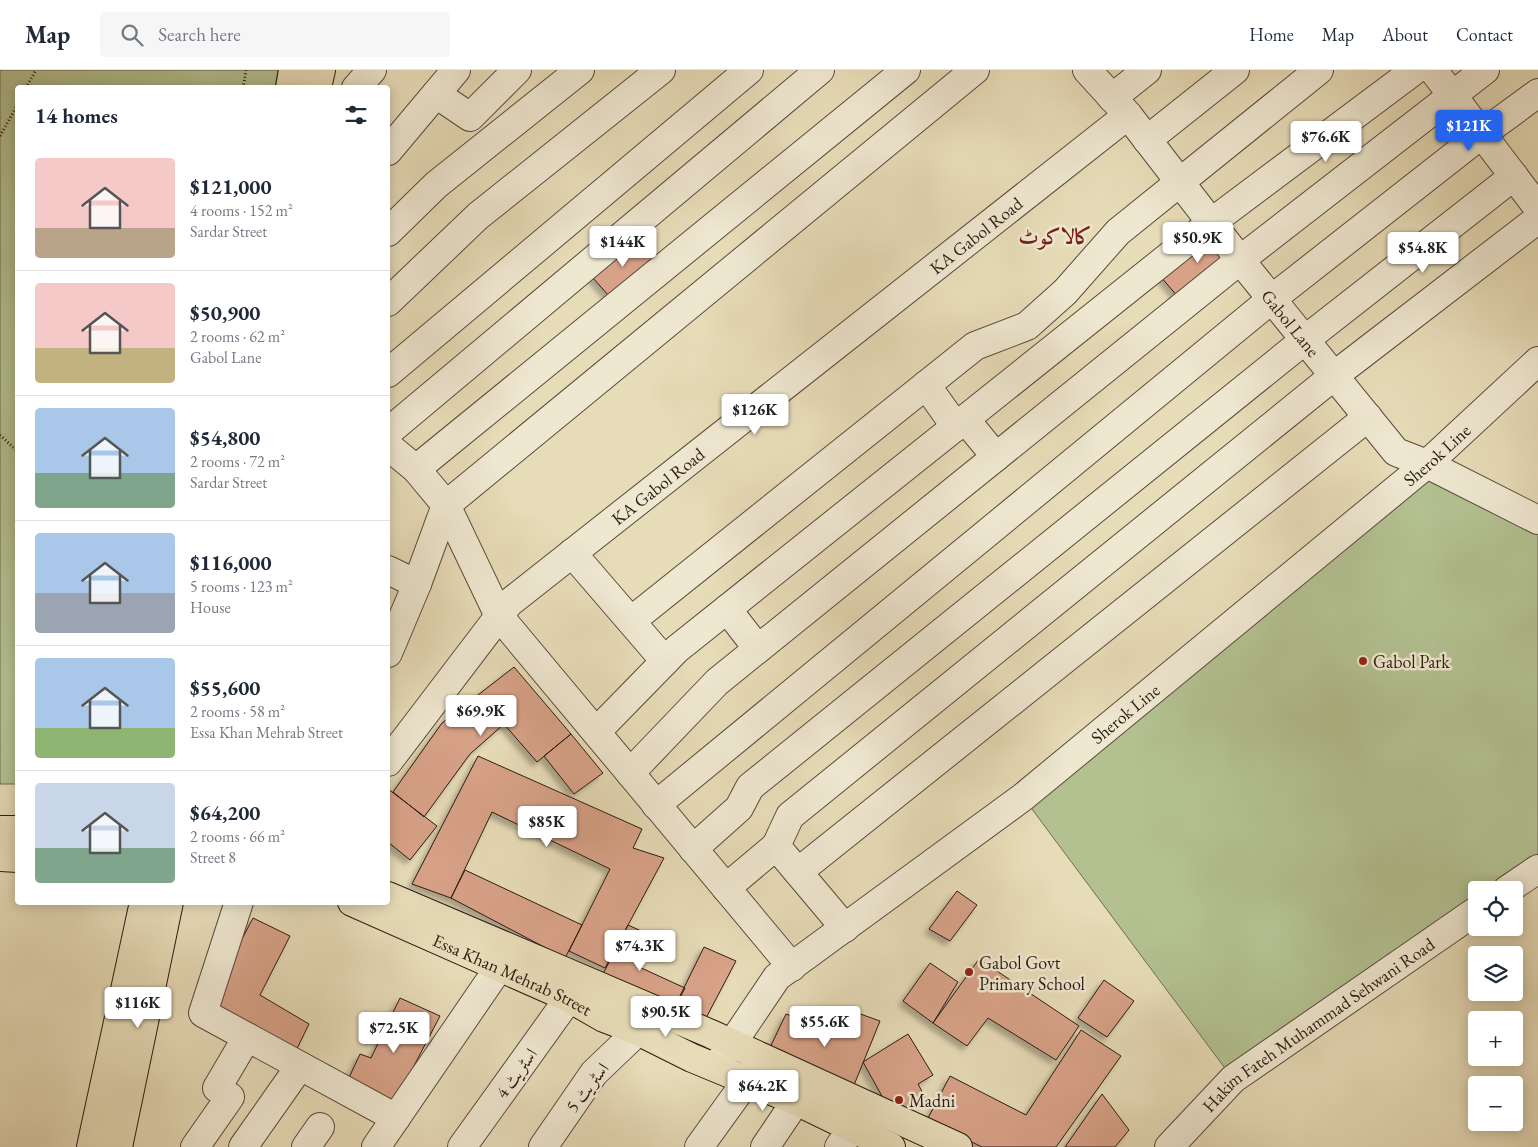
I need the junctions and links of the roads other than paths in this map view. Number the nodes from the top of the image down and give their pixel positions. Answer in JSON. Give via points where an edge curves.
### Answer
{"nodes":[{"id":1,"x":293,"y":70,"type":"edge"},
{"id":2,"x":321,"y":70,"type":"edge"},
{"id":3,"x":372,"y":70,"type":"edge"},
{"id":4,"x":456,"y":70,"type":"edge"},
{"id":5,"x":517,"y":70,"type":"edge"},
{"id":6,"x":580,"y":70,"type":"edge"},
{"id":7,"x":662,"y":70,"type":"edge"},
{"id":8,"x":749,"y":70,"type":"edge"},
{"id":9,"x":820,"y":70,"type":"edge"},
{"id":10,"x":906,"y":70,"type":"edge"},
{"id":11,"x":976,"y":70,"type":"edge"},
{"id":12,"x":1087,"y":70,"type":"edge"},
{"id":13,"x":1147,"y":70,"type":"edge"},
{"id":14,"x":1235,"y":70,"type":"edge"},
{"id":15,"x":1319,"y":70,"type":"edge"},
{"id":16,"x":1415,"y":70,"type":"edge"},
{"id":17,"x":1433,"y":70,"type":"edge"},
{"id":18,"x":1485,"y":70,"type":"edge"},
{"id":19,"x":290,"y":85,"type":"edge"},
{"id":20,"x":318,"y":85,"type":"edge"},
{"id":21,"x":359,"y":85,"type":"edge"},
{"id":22,"x":1538,"y":93,"type":"edge"},
{"id":23,"x":436,"y":94,"type":"junction"},
{"id":24,"x":1451,"y":94,"type":"junction"},
{"id":25,"x":1120,"y":107,"type":"junction"},
{"id":26,"x":1482,"y":134,"type":"junction"},
{"id":27,"x":1147,"y":140,"type":"junction"},
{"id":28,"x":390,"y":149,"type":"edge"},
{"id":29,"x":1514,"y":176,"type":"junction"},
{"id":30,"x":1179,"y":182,"type":"junction"},
{"id":31,"x":1538,"y":208,"type":"edge"},
{"id":32,"x":1538,"y":219,"type":"edge"},
{"id":33,"x":1212,"y":222,"type":"junction"},
{"id":34,"x":390,"y":230,"type":"edge"},
{"id":35,"x":1240,"y":260,"type":"junction"},
{"id":36,"x":1273,"y":298,"type":"junction"},
{"id":37,"x":390,"y":300,"type":"edge"},
{"id":38,"x":1306,"y":339,"type":"junction"},
{"id":39,"x":1538,"y":361,"type":"edge"},
{"id":40,"x":390,"y":371,"type":"edge"},
{"id":41,"x":1334,"y":375,"type":"junction"},
{"id":42,"x":926,"y":385,"type":"junction"},
{"id":43,"x":1368,"y":417,"type":"junction"},
{"id":44,"x":960,"y":423,"type":"junction"},
{"id":45,"x":390,"y":430,"type":"edge"},
{"id":46,"x":390,"y":448,"type":"edge"},
{"id":47,"x":996,"y":457,"type":"junction"},
{"id":48,"x":1427,"y":464,"type":"junction"},
{"id":49,"x":416,"y":469,"type":"junction"},
{"id":50,"x":446,"y":505,"type":"junction"},
{"id":51,"x":1538,"y":520,"type":"edge"},
{"id":52,"x":572,"y":552,"type":"junction"},
{"id":53,"x":390,"y":571,"type":"edge"},
{"id":54,"x":417,"y":584,"type":"junction"},
{"id":55,"x":727,"y":609,"type":"junction"},
{"id":56,"x":499,"y":616,"type":"junction"},
{"id":57,"x":631,"y":621,"type":"junction"},
{"id":58,"x":390,"y":648,"type":"edge"},
{"id":59,"x":758,"y":649,"type":"junction"},
{"id":60,"x":665,"y":661,"type":"junction"},
{"id":61,"x":596,"y":732,"type":"junction"},
{"id":62,"x":390,"y":759,"type":"edge"},
{"id":63,"x":630,"y":773,"type":"junction"},
{"id":64,"x":656,"y":804,"type":"junction"},
{"id":65,"x":0,"y":830,"type":"edge"},
{"id":66,"x":15,"y":830,"type":"edge"},
{"id":67,"x":776,"y":846,"type":"junction"},
{"id":68,"x":693,"y":849,"type":"junction"},
{"id":69,"x":0,"y":857,"type":"edge"},
{"id":70,"x":15,"y":858,"type":"edge"},
{"id":71,"x":1538,"y":869,"type":"edge"},
{"id":72,"x":798,"y":872,"type":"junction"},
{"id":73,"x":1520,"y":881,"type":"edge"},
{"id":74,"x":726,"y":888,"type":"junction"},
{"id":75,"x":390,"y":897,"type":"edge"},
{"id":76,"x":143,"y":905,"type":"edge"},
{"id":77,"x":168,"y":905,"type":"edge"},
{"id":78,"x":238,"y":905,"type":"edge"},
{"id":79,"x":361,"y":905,"type":"edge"},
{"id":80,"x":1468,"y":917,"type":"edge"},
{"id":81,"x":845,"y":928,"type":"junction"},
{"id":82,"x":453,"y":935,"type":"junction"},
{"id":83,"x":792,"y":968,"type":"junction"},
{"id":84,"x":498,"y":969,"type":"junction"},
{"id":85,"x":569,"y":998,"type":"junction"},
{"id":86,"x":638,"y":1031,"type":"junction"},
{"id":87,"x":247,"y":1037,"type":"junction"},
{"id":88,"x":732,"y":1044,"type":"junction"},
{"id":89,"x":300,"y":1066,"type":"junction"},
{"id":90,"x":717,"y":1066,"type":"junction"},
{"id":91,"x":756,"y":1069,"type":"junction"},
{"id":92,"x":796,"y":1101,"type":"junction"},
{"id":93,"x":396,"y":1118,"type":"junction"},
{"id":94,"x":846,"y":1138,"type":"edge"},
{"id":95,"x":91,"y":1147,"type":"edge"},
{"id":96,"x":118,"y":1147,"type":"edge"},
{"id":97,"x":195,"y":1147,"type":"edge"},
{"id":98,"x":243,"y":1147,"type":"edge"},
{"id":99,"x":376,"y":1147,"type":"edge"},
{"id":100,"x":462,"y":1147,"type":"edge"},
{"id":101,"x":543,"y":1147,"type":"edge"},
{"id":102,"x":699,"y":1147,"type":"edge"},
{"id":103,"x":765,"y":1147,"type":"edge"},
{"id":104,"x":891,"y":1147,"type":"edge"},
{"id":105,"x":958,"y":1147,"type":"edge"},
{"id":106,"x":1169,"y":1147,"type":"edge"}],
"edges":[{"from":1,"to":19,"type":"main road"},
{"from":2,"to":20,"type":"main road"},
{"from":3,"to":21,"type":"street"},
{"from":4,"to":23,"type":"street"},
{"from":5,"to":23,"type":"street","via":[[470,117]]},
{"from":6,"to":34,"type":"street","via":[[436,185]]},
{"from":7,"to":37,"type":"street","via":[[478,216]]},
{"from":8,"to":40,"type":"street"},
{"from":9,"to":45,"type":"street"},
{"from":10,"to":49,"type":"street"},
{"from":11,"to":50,"type":"street"},
{"from":12,"to":25,"type":"street","name":"Gabol Lane"},
{"from":13,"to":25,"type":"street","name":"KA Gabol Road"},
{"from":14,"to":27,"type":"street"},
{"from":15,"to":30,"type":"street"},
{"from":16,"to":33,"type":"street"},
{"from":17,"to":24,"type":"street"},
{"from":18,"to":24,"type":"street"},
{"from":22,"to":26,"type":"street"},
{"from":23,"to":28,"type":"street"},
{"from":24,"to":26,"type":"street"},
{"from":24,"to":35,"type":"street"},
{"from":25,"to":27,"type":"street","name":"Gabol Lane"},
{"from":25,"to":52,"type":"street","name":"KA Gabol Road"},
{"from":26,"to":29,"type":"street"},
{"from":26,"to":36,"type":"street"},
{"from":27,"to":30,"type":"street","name":"Gabol Lane"},
{"from":29,"to":31,"type":"street"},
{"from":29,"to":38,"type":"street"},
{"from":30,"to":33,"type":"street","name":"Gabol Lane"},
{"from":30,"to":42,"type":"street","via":[[1118,232],[1065,292],[1026,326],[975,346]]},
{"from":32,"to":41,"type":"street"},
{"from":33,"to":35,"type":"street","name":"Gabol Lane"},
{"from":33,"to":44,"type":"street"},
{"from":35,"to":36,"type":"street","name":"Gabol Lane"},
{"from":35,"to":47,"type":"street"},
{"from":36,"to":38,"type":"street","name":"Gabol Lane"},
{"from":36,"to":64,"type":"street"},
{"from":38,"to":41,"type":"street","name":"Gabol Lane"},
{"from":38,"to":68,"type":"street","via":[[750,788],[739,808]]},
{"from":39,"to":48,"type":"street","name":"Sherok Line"},
{"from":41,"to":43,"type":"street","name":"Gabol Lane"},
{"from":41,"to":67,"type":"street","via":[[790,816]]},
{"from":42,"to":44,"type":"street"},
{"from":42,"to":57,"type":"street"},
{"from":43,"to":48,"type":"street","name":"Gabol Lane","via":[[1396,452]]},
{"from":43,"to":72,"type":"street"},
{"from":44,"to":47,"type":"street"},
{"from":44,"to":55,"type":"street"},
{"from":46,"to":49,"type":"street"},
{"from":47,"to":59,"type":"street"},
{"from":48,"to":51,"type":"street","name":"Gabol Lane"},
{"from":48,"to":81,"type":"street","name":"Sherok Line","via":[[1002,813]]},
{"from":49,"to":50,"type":"street"},
{"from":50,"to":54,"type":"street"},
{"from":50,"to":56,"type":"street"},
{"from":52,"to":56,"type":"street","name":"KA Gabol Road","via":[[509,602]]},
{"from":52,"to":57,"type":"street"},
{"from":53,"to":54,"type":"street"},
{"from":54,"to":58,"type":"street"},
{"from":55,"to":59,"type":"street"},
{"from":55,"to":60,"type":"street"},
{"from":56,"to":61,"type":"street"},
{"from":56,"to":62,"type":"street","name":"KA Gabol Road"},
{"from":57,"to":60,"type":"street"},
{"from":59,"to":63,"type":"street","via":[[717,682]]},
{"from":60,"to":61,"type":"street"},
{"from":61,"to":63,"type":"street"},
{"from":63,"to":64,"type":"street"},
{"from":64,"to":68,"type":"street"},
{"from":65,"to":66,"type":"main road"},
{"from":67,"to":72,"type":"street"},
{"from":67,"to":74,"type":"street"},
{"from":68,"to":74,"type":"street"},
{"from":69,"to":70,"type":"main road"},
{"from":71,"to":73,"type":"street"},
{"from":72,"to":81,"type":"street"},
{"from":74,"to":83,"type":"street"},
{"from":75,"to":82,"type":"main road","name":"Essa Khan Mehrab Street"},
{"from":76,"to":95,"type":"main road"},
{"from":77,"to":96,"type":"main road"},
{"from":78,"to":87,"type":"street","via":[[203,1013]]},
{"from":79,"to":82,"type":"main road","name":"Essa Khan Mehrab Street"},
{"from":80,"to":106,"type":"street","name":"Hakim Fateh Muhammad Sehwani Road","via":[[1233,1079]]},
{"from":81,"to":83,"type":"street","name":"Sherok Line"},
{"from":82,"to":84,"type":"main road","name":"Essa Khan Mehrab Street"},
{"from":82,"to":88,"type":"main road","name":"Essa Khan Mehrab Street"},
{"from":83,"to":88,"type":"street","name":"Sherok Line","via":[[777,978]]},
{"from":84,"to":85,"type":"main road","name":"Essa Khan Mehrab Street"},
{"from":84,"to":93,"type":"street"},
{"from":85,"to":86,"type":"main road","name":"Essa Khan Mehrab Street","via":[[604,1018]]},
{"from":85,"to":100,"type":"street","name":"اسٹریٹ 4"},
{"from":86,"to":90,"type":"main road","name":"Essa Khan Mehrab Street","via":[[692,1058]]},
{"from":86,"to":101,"type":"street","name":"اسٹریٹ 5","via":[[594,1073]]},
{"from":87,"to":89,"type":"street"},
{"from":87,"to":97,"type":"street","via":[[217,1088],[230,1098]]},
{"from":88,"to":90,"type":"street","name":"Sherok Line"},
{"from":88,"to":91,"type":"main road","name":"Essa Khan Mehrab Street"},
{"from":89,"to":93,"type":"street"},
{"from":89,"to":98,"type":"street"},
{"from":90,"to":91,"type":"main road","name":"Essa Khan Mehrab Street"},
{"from":91,"to":92,"type":"main road","name":"Essa Khan Mehrab Street"},
{"from":91,"to":102,"type":"street"},
{"from":91,"to":105,"type":"main road","name":"Essa Khan Mehrab Street"},
{"from":92,"to":94,"type":"main road","name":"Essa Khan Mehrab Street"},
{"from":92,"to":103,"type":"street"},
{"from":93,"to":99,"type":"street"},
{"from":94,"to":104,"type":"main road","name":"Essa Khan Mehrab Street"}]}
